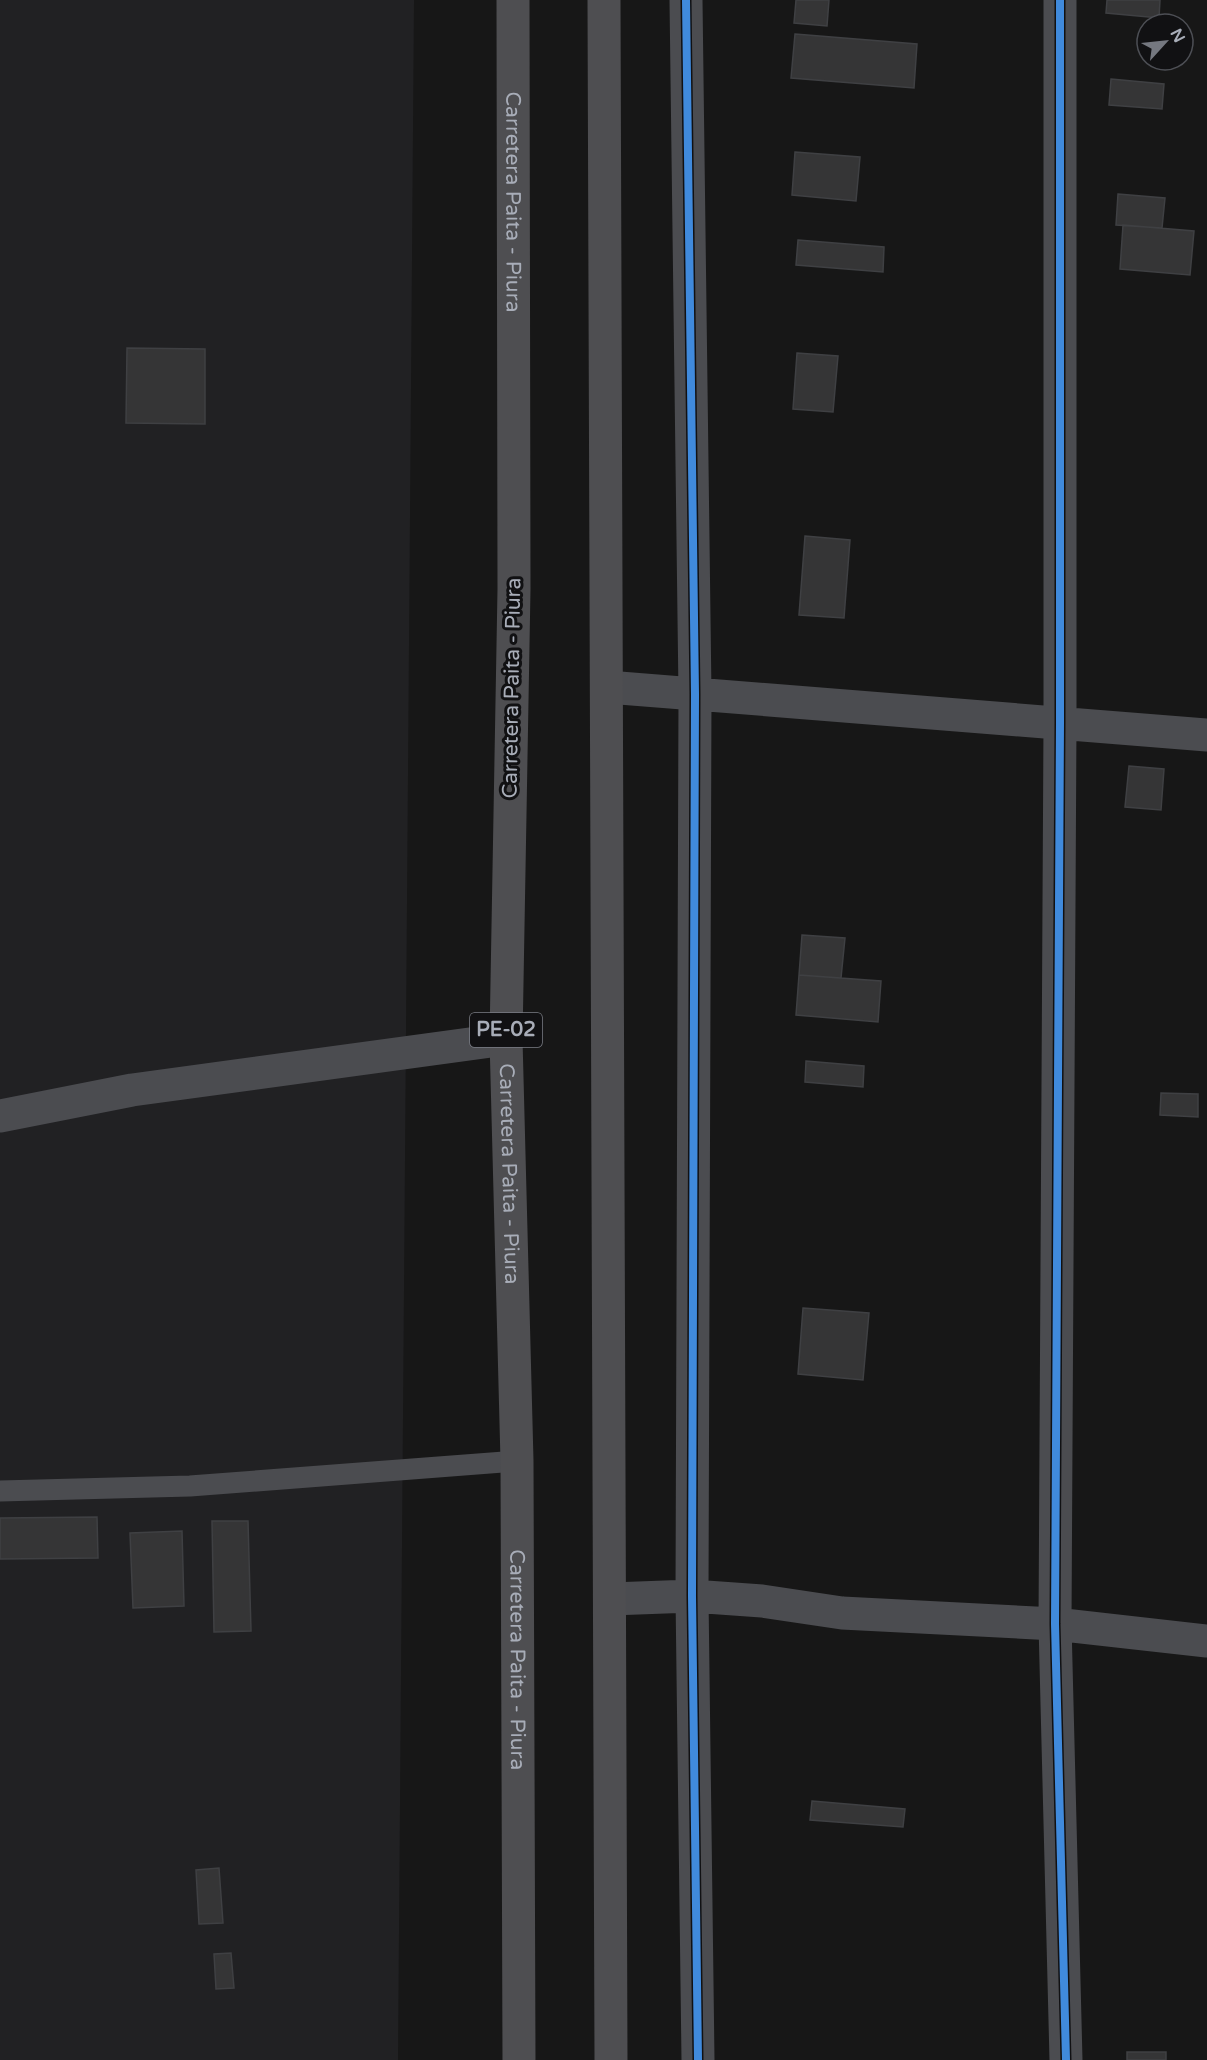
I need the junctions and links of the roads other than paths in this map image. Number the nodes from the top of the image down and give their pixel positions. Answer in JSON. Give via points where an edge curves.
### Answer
{"nodes":[{"id":1,"x":513,"y":0,"type":"edge"},
{"id":2,"x":604,"y":0,"type":"edge"},
{"id":3,"x":686,"y":0,"type":"edge"},
{"id":4,"x":1060,"y":0,"type":"edge"},
{"id":5,"x":607,"y":687,"type":"junction"},
{"id":6,"x":695,"y":694,"type":"junction"},
{"id":7,"x":1060,"y":723,"type":"junction"},
{"id":8,"x":1207,"y":735,"type":"edge"},
{"id":9,"x":506,"y":1039,"type":"junction"},
{"id":10,"x":0,"y":1116,"type":"edge"},
{"id":11,"x":517,"y":1461,"type":"junction"},
{"id":12,"x":0,"y":1491,"type":"edge"},
{"id":13,"x":692,"y":1596,"type":"junction"},
{"id":14,"x":611,"y":1599,"type":"junction"},
{"id":15,"x":1055,"y":1624,"type":"junction"},
{"id":16,"x":1207,"y":1641,"type":"edge"},
{"id":17,"x":519,"y":2060,"type":"edge"},
{"id":18,"x":611,"y":2060,"type":"edge"},
{"id":19,"x":698,"y":2060,"type":"edge"},
{"id":20,"x":1066,"y":2060,"type":"edge"}],
"edges":[{"from":1,"to":9,"type":"highway","name":"Carretera Paita - Piura","number":"PE-02","via":[[514,589]]},
{"from":2,"to":5,"type":"highway"},
{"from":3,"to":6,"type":"street"},
{"from":4,"to":7,"type":"street"},
{"from":5,"to":6,"type":"street"},
{"from":5,"to":14,"type":"highway"},
{"from":6,"to":7,"type":"street"},
{"from":6,"to":13,"type":"street"},
{"from":7,"to":8,"type":"street"},
{"from":7,"to":15,"type":"street"},
{"from":9,"to":10,"type":"street","via":[[132,1090]]},
{"from":9,"to":11,"type":"highway","name":"Carretera Paita - Piura","number":"PE-02"},
{"from":11,"to":12,"type":"lane","via":[[190,1485]]},
{"from":11,"to":17,"type":"highway","name":"Carretera Paita - Piura","number":"PE-02"},
{"from":13,"to":14,"type":"street"},
{"from":13,"to":15,"type":"street","via":[[842,1613]]},
{"from":13,"to":19,"type":"street"},
{"from":14,"to":18,"type":"highway"},
{"from":15,"to":16,"type":"street"},
{"from":15,"to":20,"type":"street"}]}
